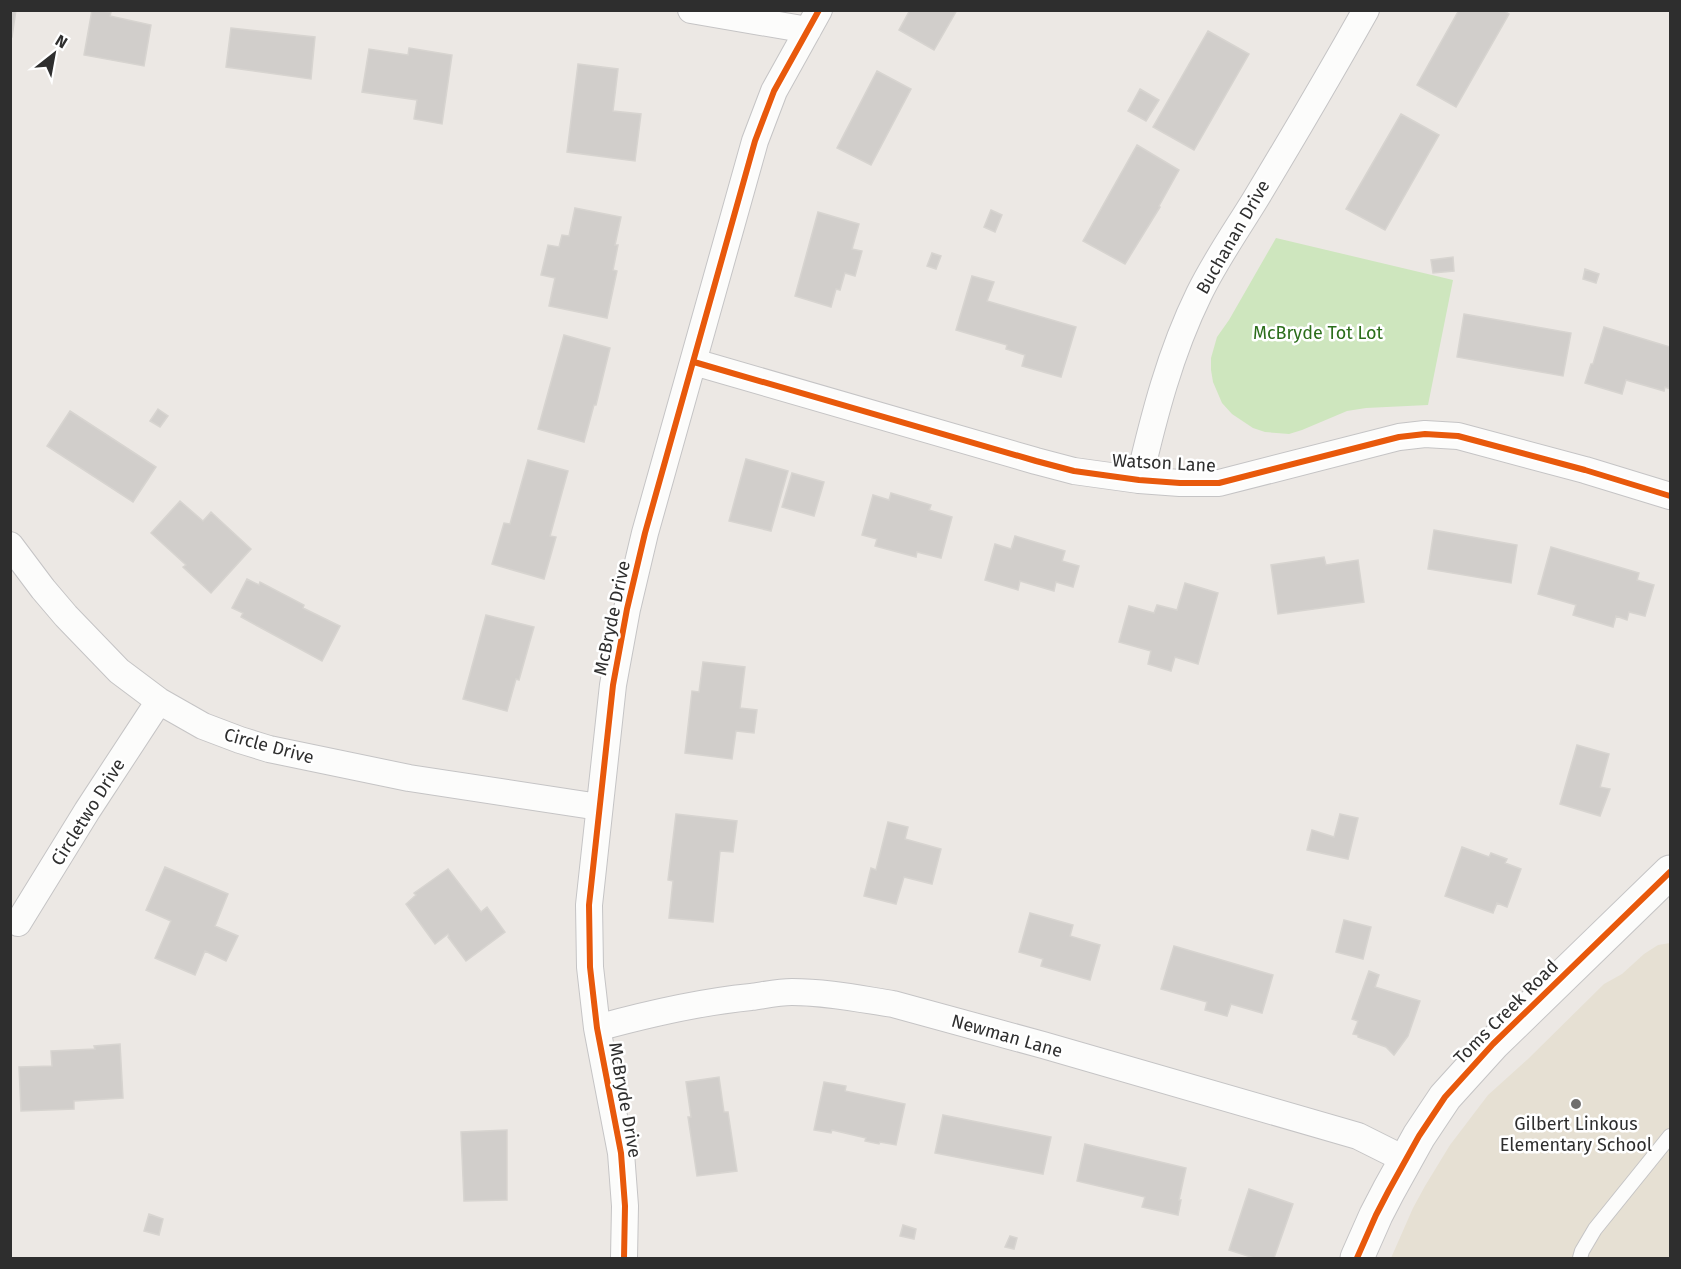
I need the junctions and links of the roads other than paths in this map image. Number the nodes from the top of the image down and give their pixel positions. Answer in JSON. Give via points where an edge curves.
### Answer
{"nodes":[{"id":1,"x":691,"y":10,"type":"edge"},
{"id":2,"x":1366,"y":10,"type":"edge"},
{"id":3,"x":813,"y":20,"type":"edge"},
{"id":4,"x":694,"y":362,"type":"junction"},
{"id":5,"x":1139,"y":480,"type":"junction"},
{"id":6,"x":1671,"y":496,"type":"edge"},
{"id":7,"x":10,"y":545,"type":"edge"},
{"id":8,"x":159,"y":701,"type":"junction"},
{"id":9,"x":599,"y":807,"type":"junction"},
{"id":10,"x":1671,"y":872,"type":"edge"},
{"id":11,"x":18,"y":923,"type":"dead end"},
{"id":12,"x":597,"y":1028,"type":"junction"},
{"id":13,"x":1671,"y":1137,"type":"edge"},
{"id":14,"x":1406,"y":1160,"type":"junction"},
{"id":15,"x":624,"y":1258,"type":"edge"},
{"id":16,"x":1357,"y":1258,"type":"edge"},
{"id":17,"x":1580,"y":1258,"type":"edge"}],
"edges":[{"from":1,"to":3,"type":"street"},
{"from":2,"to":5,"type":"street","name":"Buchanan Drive","via":[[1199,294],[1165,378]]},
{"from":3,"to":4,"type":"street","name":"McBryde Drive","via":[[774,91],[755,141]]},
{"from":4,"to":5,"type":"street","name":"Watson Lane","via":[[1036,461]]},
{"from":4,"to":9,"type":"street","name":"McBryde Drive","via":[[627,609],[613,685]]},
{"from":5,"to":6,"type":"street","name":"Watson Lane","via":[[1219,483],[1399,437],[1425,434],[1458,436]]},
{"from":7,"to":8,"type":"street","name":"Circle Drive","via":[[66,616],[119,671]]},
{"from":8,"to":9,"type":"street","name":"Circle Drive","via":[[203,726],[269,749],[409,778]]},
{"from":8,"to":11,"type":"street","name":"Circletwo Drive"},
{"from":9,"to":12,"type":"street","name":"McBryde Drive","via":[[589,904],[590,967]]},
{"from":10,"to":14,"type":"main road","name":"Toms Creek Road","via":[[1473,1065],[1439,1106]]},
{"from":12,"to":14,"type":"street","name":"Newman Lane","via":[[681,1007],[791,992],[876,1001],[1358,1136]]},
{"from":12,"to":15,"type":"street","name":"McBryde Drive","via":[[621,1153]]},
{"from":13,"to":17,"type":"lane","via":[[1595,1229]]},
{"from":14,"to":16,"type":"main road","name":"Toms Creek Road"}]}
